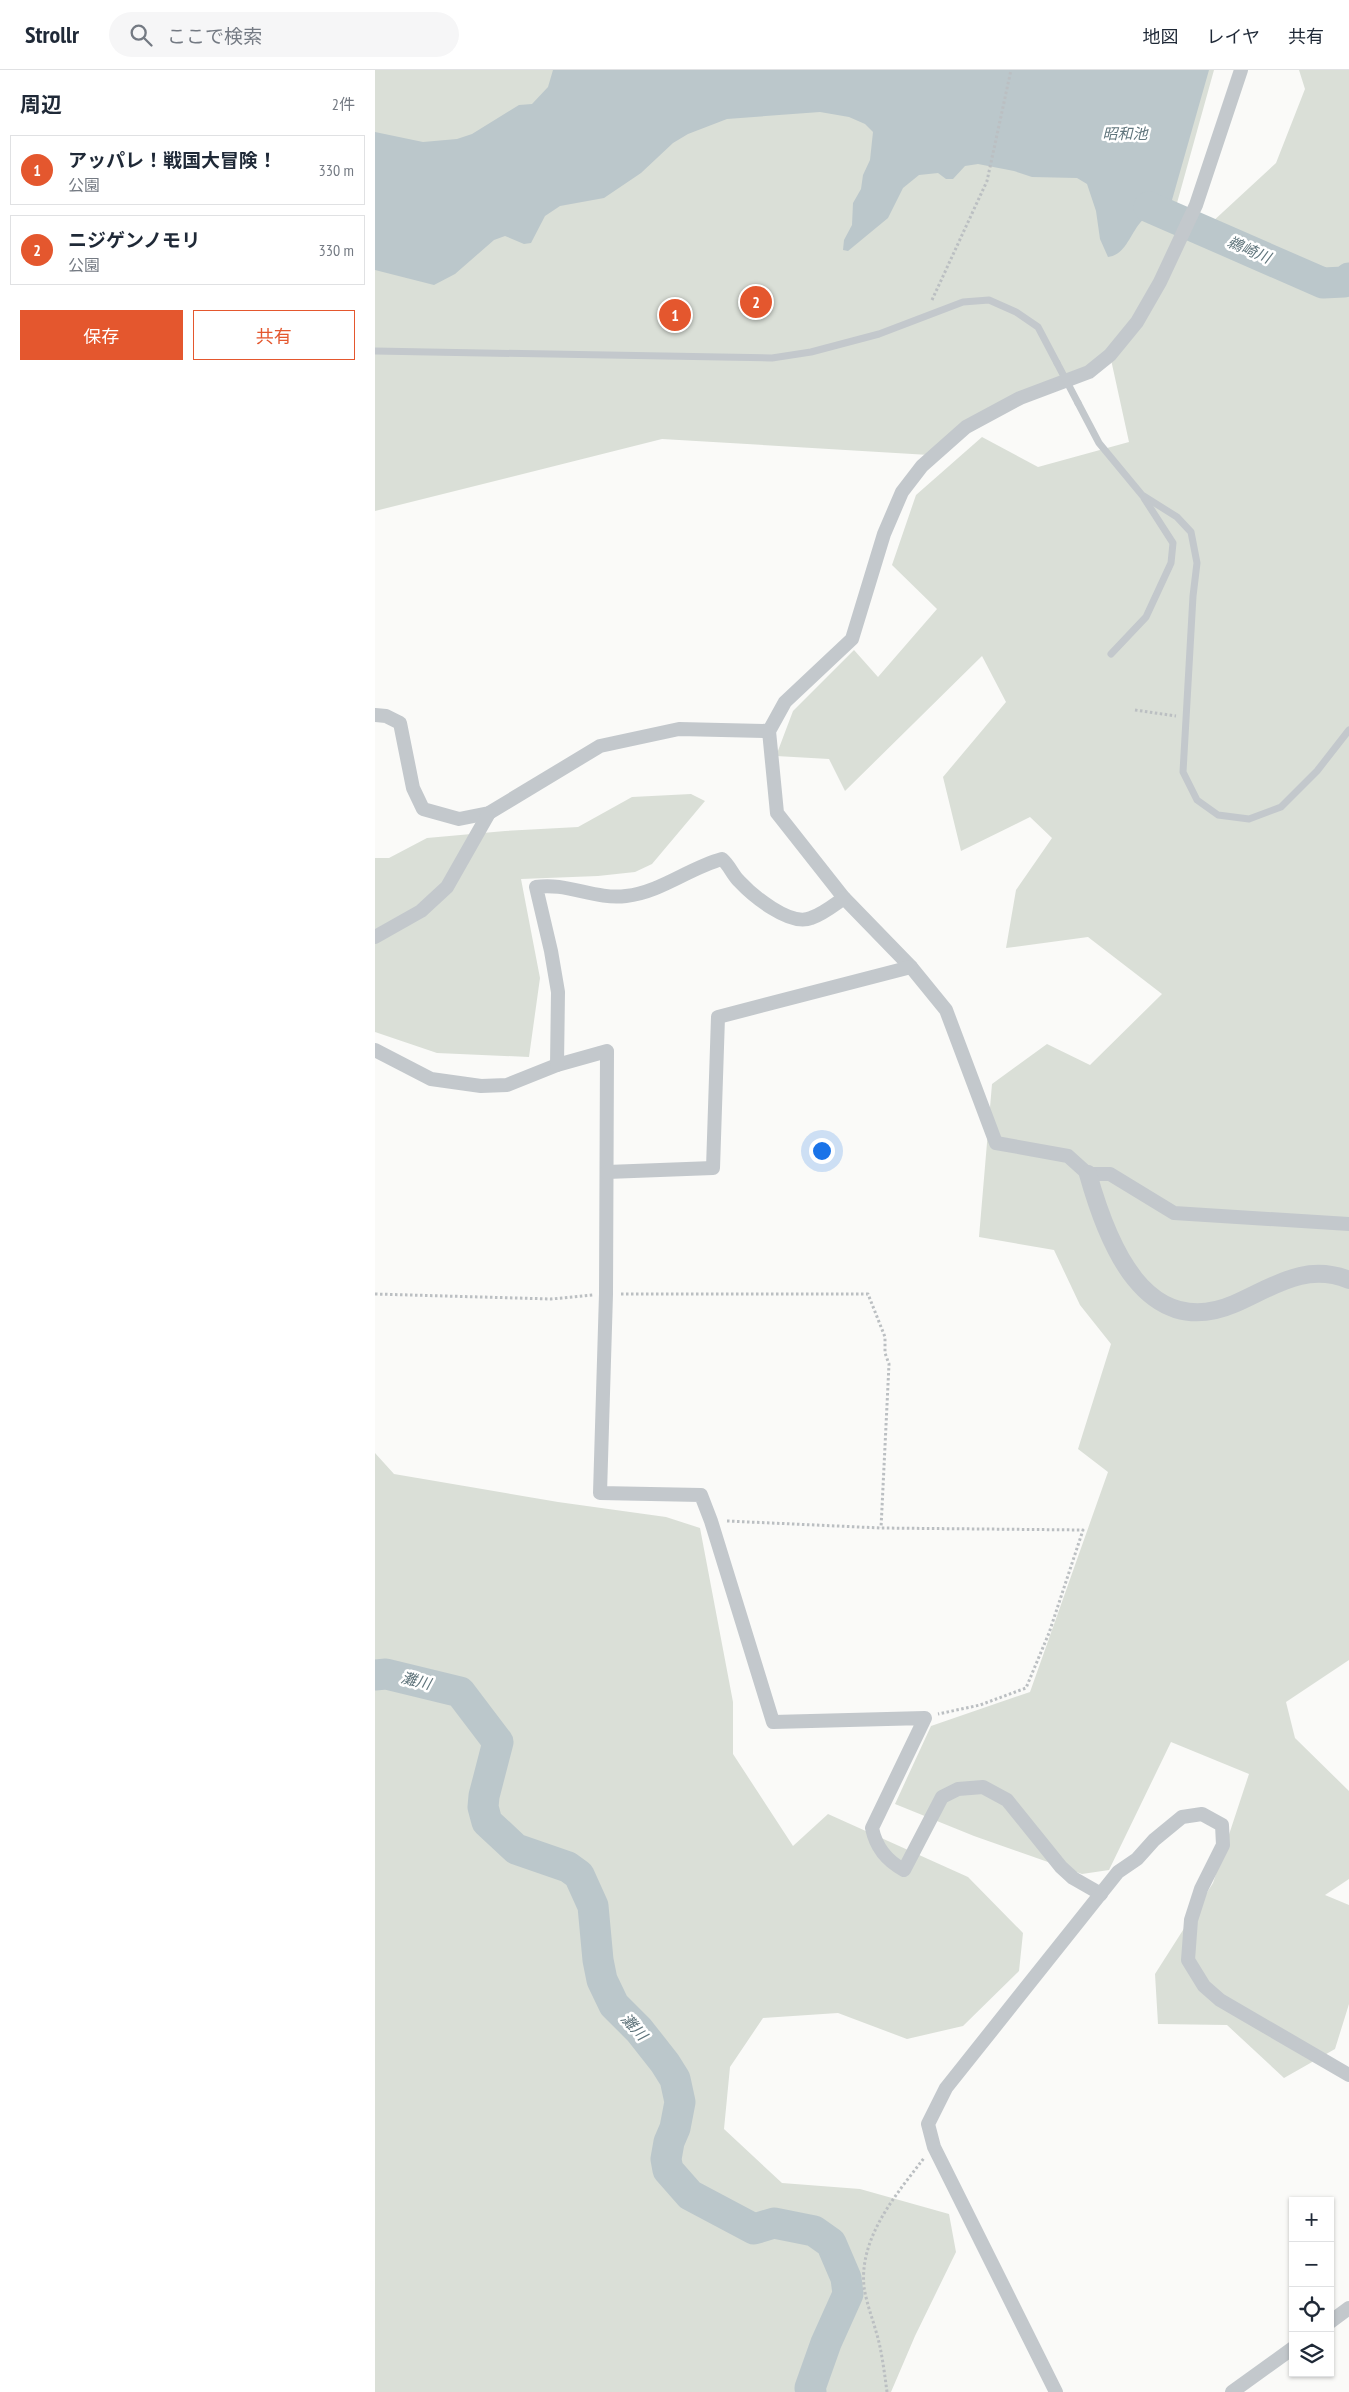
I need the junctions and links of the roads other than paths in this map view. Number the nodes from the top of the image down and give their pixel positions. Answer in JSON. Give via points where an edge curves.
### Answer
{"nodes":[{"id":1,"x":1241,"y":70,"type":"edge"},
{"id":2,"x":375,"y":351,"type":"edge"},
{"id":3,"x":1142,"y":495,"type":"junction"},
{"id":4,"x":1111,"y":654,"type":"dead end"},
{"id":5,"x":375,"y":716,"type":"edge"},
{"id":6,"x":1349,"y":730,"type":"edge"},
{"id":7,"x":769,"y":731,"type":"junction"},
{"id":8,"x":489,"y":813,"type":"junction"},
{"id":9,"x":845,"y":898,"type":"junction"},
{"id":10,"x":375,"y":937,"type":"edge"},
{"id":11,"x":911,"y":967,"type":"junction"},
{"id":12,"x":375,"y":1050,"type":"edge"},
{"id":13,"x":557,"y":1065,"type":"junction"},
{"id":14,"x":607,"y":1172,"type":"junction"},
{"id":15,"x":1088,"y":1174,"type":"junction"},
{"id":16,"x":1349,"y":1224,"type":"edge"},
{"id":17,"x":1349,"y":1280,"type":"edge"},
{"id":18,"x":1101,"y":1894,"type":"junction"},
{"id":19,"x":1349,"y":2074,"type":"edge"},
{"id":20,"x":1349,"y":2308,"type":"edge"},
{"id":21,"x":1334,"y":2319,"type":"edge"},
{"id":22,"x":1289,"y":2351,"type":"edge"},
{"id":23,"x":1056,"y":2392,"type":"edge"},
{"id":24,"x":1232,"y":2392,"type":"edge"}],
"edges":[{"from":1,"to":7,"type":"street","via":[[1196,205],[1137,322],[1110,355],[1089,372],[1020,398],[966,427],[922,466],[902,492],[884,534],[852,639],[785,702]]},
{"from":2,"to":3,"type":"lane","bridge":true,"via":[[772,358],[811,352],[879,334],[963,302],[989,300],[1016,312],[1038,327],[1099,443]]},
{"from":3,"to":4,"type":"lane","via":[[1173,543],[1171,563],[1146,617]]},
{"from":3,"to":6,"type":"lane","via":[[1177,517],[1191,532],[1197,563],[1183,772],[1197,800],[1218,815],[1249,819],[1281,807],[1317,772]]},
{"from":5,"to":8,"type":"street","via":[[386,716],[400,723],[413,788],[423,809],[459,819]]},
{"from":7,"to":8,"type":"street","via":[[679,729],[600,746]]},
{"from":7,"to":9,"type":"street","via":[[777,814]]},
{"from":8,"to":10,"type":"street","via":[[447,887],[421,911]]},
{"from":9,"to":11,"type":"street"},
{"from":9,"to":13,"type":"street","via":[[810,919],[790,917],[765,904],[737,880],[723,859],[704,864],[648,892],[628,896],[609,897],[549,885],[536,887],[558,992]]},
{"from":11,"to":14,"type":"street","via":[[718,1017],[713,1168]]},
{"from":11,"to":15,"type":"street","via":[[946,1010],[996,1143],[1067,1156]]},
{"from":12,"to":13,"type":"street","via":[[431,1078],[481,1086],[507,1085]]},
{"from":13,"to":14,"type":"street","via":[[607,1051]]},
{"from":14,"to":18,"type":"street","via":[[600,1493],[701,1496],[773,1722],[925,1718],[872,1828],[875,1840],[890,1863],[904,1870],[942,1797],[959,1789],[983,1787],[1007,1800],[1073,1878]]},
{"from":15,"to":16,"type":"street","via":[[1110,1174],[1174,1213]]},
{"from":15,"to":17,"type":"street","via":[[1099,1215],[1117,1251],[1143,1290],[1162,1305],[1191,1314],[1211,1312],[1235,1304],[1284,1279],[1312,1274]]},
{"from":18,"to":19,"type":"street","via":[[1118,1872],[1137,1859],[1182,1817],[1202,1814],[1222,1825],[1223,1845],[1201,1889],[1191,1920],[1188,1960],[1204,1986],[1220,2000]]},
{"from":18,"to":23,"type":"street","via":[[946,2088],[928,2124],[934,2147]]},
{"from":20,"to":21,"type":"street"},
{"from":22,"to":24,"type":"street"}]}
